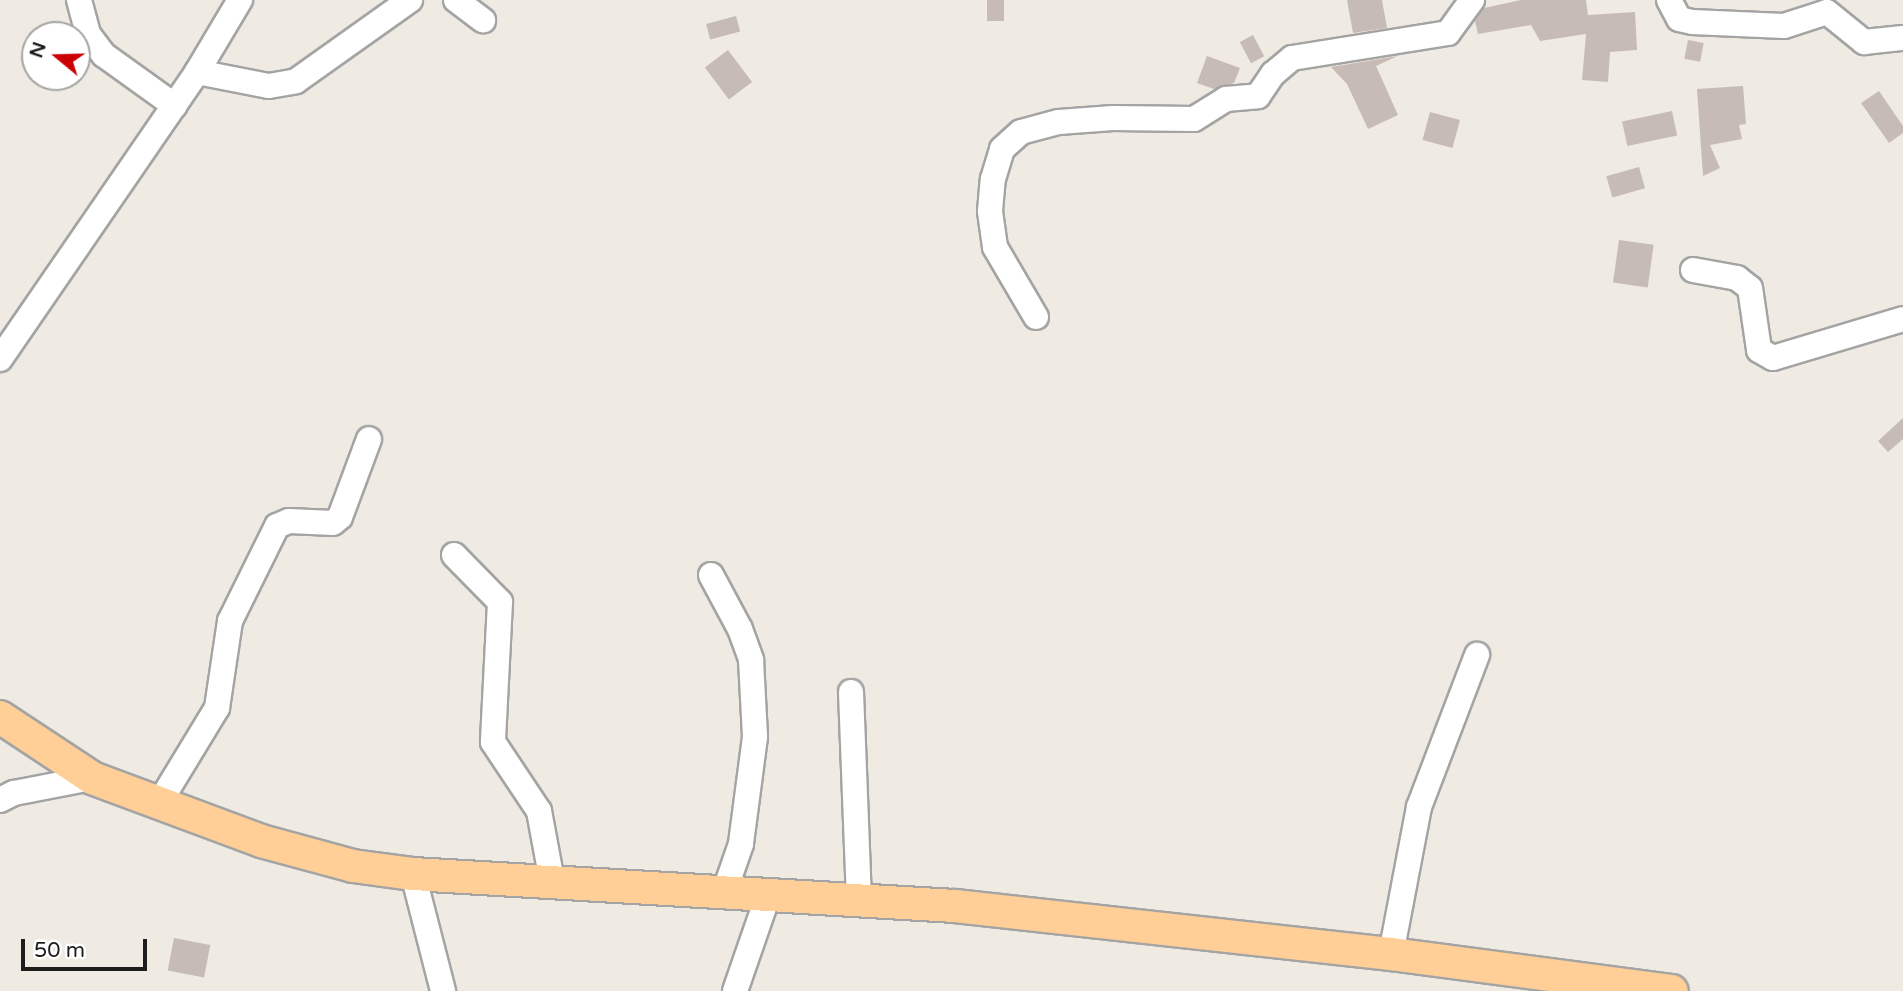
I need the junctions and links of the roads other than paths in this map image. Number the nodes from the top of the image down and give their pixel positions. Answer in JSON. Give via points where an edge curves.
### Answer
{"nodes":[{"id":1,"x":79,"y":0,"type":"edge"},
{"id":2,"x":240,"y":0,"type":"edge"},
{"id":3,"x":410,"y":0,"type":"edge"},
{"id":4,"x":456,"y":0,"type":"edge"},
{"id":5,"x":1472,"y":0,"type":"edge"},
{"id":6,"x":1669,"y":0,"type":"edge"},
{"id":7,"x":483,"y":20,"type":"dead end"},
{"id":8,"x":1903,"y":38,"type":"edge"},
{"id":9,"x":197,"y":72,"type":"junction"},
{"id":10,"x":174,"y":106,"type":"junction"},
{"id":11,"x":1693,"y":270,"type":"dead end"},
{"id":12,"x":1036,"y":317,"type":"dead end"},
{"id":13,"x":1903,"y":319,"type":"edge"},
{"id":14,"x":0,"y":359,"type":"edge"},
{"id":15,"x":369,"y":439,"type":"dead end"},
{"id":16,"x":454,"y":555,"type":"dead end"},
{"id":17,"x":711,"y":575,"type":"dead end"},
{"id":18,"x":1477,"y":655,"type":"dead end"},
{"id":19,"x":851,"y":692,"type":"dead end"},
{"id":20,"x":0,"y":717,"type":"edge"},
{"id":21,"x":92,"y":778,"type":"junction"},
{"id":22,"x":5,"y":794,"type":"edge"},
{"id":23,"x":158,"y":805,"type":"junction"},
{"id":24,"x":413,"y":874,"type":"junction"},
{"id":25,"x":552,"y":881,"type":"junction"},
{"id":26,"x":725,"y":890,"type":"junction"},
{"id":27,"x":769,"y":893,"type":"junction"},
{"id":28,"x":859,"y":899,"type":"junction"},
{"id":29,"x":1391,"y":954,"type":"junction"},
{"id":30,"x":443,"y":991,"type":"edge"},
{"id":31,"x":735,"y":991,"type":"edge"},
{"id":32,"x":1672,"y":991,"type":"edge"}],
"edges":[{"from":1,"to":10,"type":"street","via":[[89,34],[104,55]]},
{"from":2,"to":9,"type":"street"},
{"from":3,"to":9,"type":"street","via":[[296,81],[269,86]]},
{"from":4,"to":7,"type":"street"},
{"from":5,"to":12,"type":"street","via":[[1448,33],[1292,58],[1258,96],[1226,100],[1194,119],[1073,121],[1021,132],[1002,149],[990,211],[995,247]]},
{"from":6,"to":8,"type":"street","via":[[1679,19],[1692,22],[1784,26],[1827,12],[1864,42]]},
{"from":9,"to":10,"type":"street"},
{"from":10,"to":14,"type":"street"},
{"from":11,"to":13,"type":"street","via":[[1737,278],[1750,288],[1759,350],[1773,358]]},
{"from":15,"to":23,"type":"street","via":[[340,517],[333,523],[289,521],[278,526],[230,621],[217,709]]},
{"from":16,"to":25,"type":"street","via":[[500,602],[493,742],[539,811]]},
{"from":17,"to":26,"type":"street","via":[[751,660],[755,737],[741,844]]},
{"from":18,"to":29,"type":"street","via":[[1419,807]]},
{"from":19,"to":28,"type":"street"},
{"from":20,"to":21,"type":"main road"},
{"from":21,"to":22,"type":"street"},
{"from":21,"to":23,"type":"main road"},
{"from":23,"to":24,"type":"main road","via":[[327,859]]},
{"from":24,"to":25,"type":"main road"},
{"from":24,"to":30,"type":"street"},
{"from":25,"to":26,"type":"main road"},
{"from":26,"to":27,"type":"main road"},
{"from":27,"to":28,"type":"main road"},
{"from":27,"to":31,"type":"street"},
{"from":28,"to":29,"type":"main road"},
{"from":29,"to":32,"type":"main road"}]}
